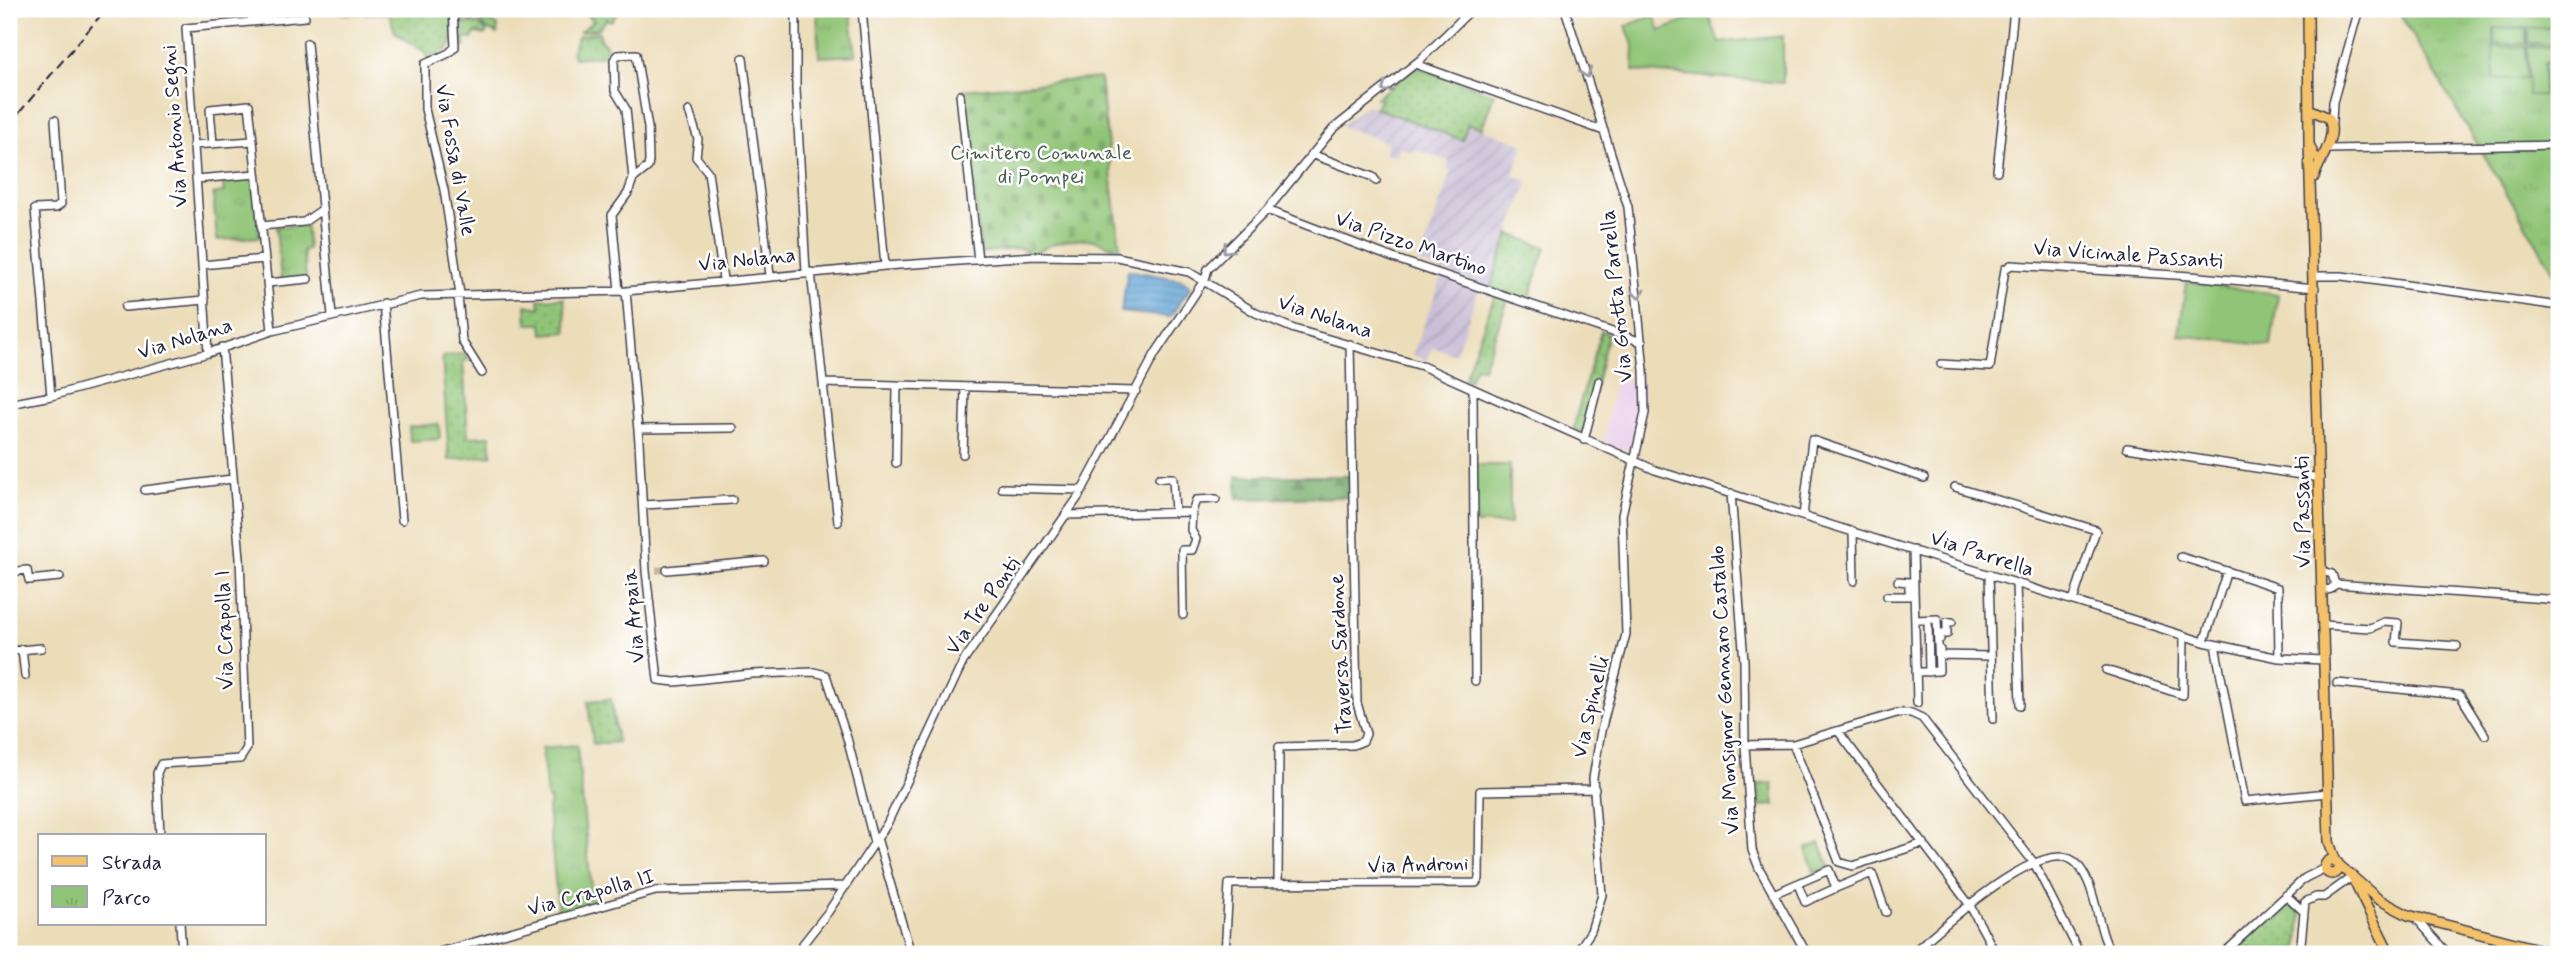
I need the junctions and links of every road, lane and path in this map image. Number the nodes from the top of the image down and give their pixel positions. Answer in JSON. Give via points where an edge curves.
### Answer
{"nodes":[{"id":1,"x":251,"y":9,"type":"edge"},
{"id":2,"x":453,"y":9,"type":"edge"},
{"id":3,"x":796,"y":9,"type":"edge"},
{"id":4,"x":862,"y":9,"type":"edge"},
{"id":5,"x":1472,"y":9,"type":"edge"},
{"id":6,"x":1565,"y":9,"type":"edge"},
{"id":7,"x":2014,"y":9,"type":"edge"},
{"id":8,"x":2308,"y":9,"type":"edge"},
{"id":9,"x":2359,"y":9,"type":"edge"},
{"id":10,"x":305,"y":17,"type":"dead end"},
{"id":11,"x":252,"y":22,"type":"junction"},
{"id":12,"x":307,"y":43,"type":"dead end"},
{"id":13,"x":743,"y":58,"type":"dead end"},
{"id":14,"x":1415,"y":64,"type":"junction"},
{"id":15,"x":960,"y":95,"type":"dead end"},
{"id":16,"x":2309,"y":108,"type":"junction"},
{"id":17,"x":689,"y":111,"type":"dead end"},
{"id":18,"x":2326,"y":118,"type":"junction"},
{"id":19,"x":55,"y":120,"type":"dead end"},
{"id":20,"x":1604,"y":131,"type":"junction"},
{"id":21,"x":2309,"y":133,"type":"junction"},
{"id":22,"x":253,"y":141,"type":"junction"},
{"id":23,"x":214,"y":144,"type":"junction"},
{"id":24,"x":2309,"y":144,"type":"junction"},
{"id":25,"x":193,"y":145,"type":"junction"},
{"id":26,"x":2559,"y":145,"type":"edge"},
{"id":27,"x":2326,"y":149,"type":"junction"},
{"id":28,"x":1311,"y":154,"type":"junction"},
{"id":29,"x":2319,"y":159,"type":"junction"},
{"id":30,"x":1997,"y":171,"type":"dead end"},
{"id":31,"x":256,"y":174,"type":"junction"},
{"id":32,"x":633,"y":178,"type":"junction"},
{"id":33,"x":196,"y":179,"type":"junction"},
{"id":34,"x":1376,"y":181,"type":"dead end"},
{"id":35,"x":2312,"y":182,"type":"junction"},
{"id":36,"x":1266,"y":209,"type":"junction"},
{"id":37,"x":320,"y":211,"type":"junction"},
{"id":38,"x":261,"y":226,"type":"junction"},
{"id":39,"x":264,"y":259,"type":"junction"},
{"id":40,"x":978,"y":260,"type":"junction"},
{"id":41,"x":202,"y":265,"type":"junction"},
{"id":42,"x":885,"y":266,"type":"junction"},
{"id":43,"x":808,"y":272,"type":"junction"},
{"id":44,"x":770,"y":275,"type":"junction"},
{"id":45,"x":2315,"y":276,"type":"junction"},
{"id":46,"x":308,"y":279,"type":"dead end"},
{"id":47,"x":723,"y":279,"type":"junction"},
{"id":48,"x":1205,"y":279,"type":"junction"},
{"id":49,"x":267,"y":283,"type":"junction"},
{"id":50,"x":2315,"y":288,"type":"junction"},
{"id":51,"x":622,"y":291,"type":"junction"},
{"id":52,"x":459,"y":295,"type":"junction"},
{"id":53,"x":205,"y":300,"type":"junction"},
{"id":54,"x":383,"y":303,"type":"junction"},
{"id":55,"x":2559,"y":306,"type":"edge"},
{"id":56,"x":125,"y":307,"type":"dead end"},
{"id":57,"x":332,"y":316,"type":"junction"},
{"id":58,"x":272,"y":331,"type":"junction"},
{"id":59,"x":1642,"y":342,"type":"junction"},
{"id":60,"x":1350,"y":344,"type":"junction"},
{"id":61,"x":222,"y":347,"type":"junction"},
{"id":62,"x":208,"y":353,"type":"junction"},
{"id":63,"x":1941,"y":364,"type":"dead end"},
{"id":64,"x":482,"y":373,"type":"dead end"},
{"id":65,"x":1599,"y":380,"type":"dead end"},
{"id":66,"x":9,"y":383,"type":"edge"},
{"id":67,"x":823,"y":383,"type":"junction"},
{"id":68,"x":897,"y":386,"type":"junction"},
{"id":69,"x":965,"y":387,"type":"junction"},
{"id":70,"x":1136,"y":391,"type":"junction"},
{"id":71,"x":1474,"y":391,"type":"junction"},
{"id":72,"x":51,"y":396,"type":"junction"},
{"id":73,"x":10,"y":404,"type":"edge"},
{"id":74,"x":733,"y":428,"type":"dead end"},
{"id":75,"x":638,"y":429,"type":"junction"},
{"id":76,"x":1584,"y":440,"type":"junction"},
{"id":77,"x":2127,"y":448,"type":"dead end"},
{"id":78,"x":963,"y":454,"type":"dead end"},
{"id":79,"x":896,"y":463,"type":"dead end"},
{"id":80,"x":1634,"y":463,"type":"junction"},
{"id":81,"x":1159,"y":478,"type":"dead end"},
{"id":82,"x":1924,"y":478,"type":"dead end"},
{"id":83,"x":2320,"y":478,"type":"junction"},
{"id":84,"x":232,"y":479,"type":"junction"},
{"id":85,"x":1955,"y":487,"type":"dead end"},
{"id":86,"x":1002,"y":488,"type":"dead end"},
{"id":87,"x":1083,"y":490,"type":"junction"},
{"id":88,"x":145,"y":491,"type":"dead end"},
{"id":89,"x":1731,"y":493,"type":"junction"},
{"id":90,"x":1216,"y":499,"type":"dead end"},
{"id":91,"x":732,"y":500,"type":"dead end"},
{"id":92,"x":643,"y":505,"type":"junction"},
{"id":93,"x":1192,"y":512,"type":"junction"},
{"id":94,"x":1175,"y":513,"type":"junction"},
{"id":95,"x":1067,"y":515,"type":"junction"},
{"id":96,"x":1803,"y":516,"type":"junction"},
{"id":97,"x":401,"y":520,"type":"dead end"},
{"id":98,"x":838,"y":522,"type":"dead end"},
{"id":99,"x":1853,"y":531,"type":"junction"},
{"id":100,"x":1913,"y":550,"type":"junction"},
{"id":101,"x":2181,"y":557,"type":"dead end"},
{"id":102,"x":764,"y":561,"type":"dead end"},
{"id":103,"x":667,"y":569,"type":"tunnel mouth"},
{"id":104,"x":656,"y":570,"type":"tunnel mouth"},
{"id":105,"x":646,"y":571,"type":"junction"},
{"id":106,"x":2322,"y":571,"type":"junction"},
{"id":107,"x":9,"y":572,"type":"edge"},
{"id":108,"x":2227,"y":572,"type":"junction"},
{"id":109,"x":1989,"y":574,"type":"junction"},
{"id":110,"x":60,"y":577,"type":"dead end"},
{"id":111,"x":1854,"y":581,"type":"dead end"},
{"id":112,"x":1898,"y":582,"type":"dead end"},
{"id":113,"x":2016,"y":583,"type":"junction"},
{"id":114,"x":2335,"y":584,"type":"junction"},
{"id":115,"x":2322,"y":591,"type":"junction"},
{"id":116,"x":1887,"y":596,"type":"dead end"},
{"id":117,"x":2559,"y":600,"type":"edge"},
{"id":118,"x":2073,"y":601,"type":"junction"},
{"id":119,"x":1183,"y":615,"type":"dead end"},
{"id":120,"x":1915,"y":620,"type":"junction"},
{"id":121,"x":1952,"y":622,"type":"dead end"},
{"id":122,"x":2323,"y":625,"type":"junction"},
{"id":123,"x":2184,"y":636,"type":"junction"},
{"id":124,"x":2204,"y":642,"type":"junction"},
{"id":125,"x":2215,"y":645,"type":"junction"},
{"id":126,"x":2457,"y":646,"type":"dead end"},
{"id":127,"x":41,"y":648,"type":"dead end"},
{"id":128,"x":22,"y":649,"type":"junction"},
{"id":129,"x":9,"y":651,"type":"edge"},
{"id":130,"x":1991,"y":656,"type":"junction"},
{"id":131,"x":2279,"y":658,"type":"junction"},
{"id":132,"x":2324,"y":660,"type":"junction"},
{"id":133,"x":2106,"y":670,"type":"dead end"},
{"id":134,"x":1916,"y":672,"type":"junction"},
{"id":135,"x":25,"y":676,"type":"dead end"},
{"id":136,"x":1475,"y":681,"type":"dead end"},
{"id":137,"x":2330,"y":683,"type":"junction"},
{"id":138,"x":1917,"y":703,"type":"dead end"},
{"id":139,"x":2020,"y":705,"type":"dead end"},
{"id":140,"x":1993,"y":719,"type":"dead end"},
{"id":141,"x":1838,"y":731,"type":"junction"},
{"id":142,"x":2485,"y":736,"type":"dead end"},
{"id":143,"x":1793,"y":744,"type":"junction"},
{"id":144,"x":1745,"y":745,"type":"junction"},
{"id":145,"x":1595,"y":789,"type":"junction"},
{"id":146,"x":2328,"y":793,"type":"junction"},
{"id":147,"x":160,"y":834,"type":"edge"},
{"id":148,"x":876,"y":840,"type":"junction"},
{"id":149,"x":1924,"y":843,"type":"junction"},
{"id":150,"x":2034,"y":863,"type":"junction"},
{"id":151,"x":2332,"y":866,"type":"junction"},
{"id":152,"x":2352,"y":880,"type":"junction"},
{"id":153,"x":1278,"y":883,"type":"junction"},
{"id":154,"x":1798,"y":884,"type":"junction"},
{"id":155,"x":846,"y":886,"type":"junction"},
{"id":156,"x":1836,"y":888,"type":"junction"},
{"id":157,"x":1773,"y":894,"type":"junction"},
{"id":158,"x":2286,"y":895,"type":"junction"},
{"id":159,"x":1969,"y":904,"type":"junction"},
{"id":160,"x":2302,"y":910,"type":"junction"},
{"id":161,"x":1886,"y":912,"type":"dead end"},
{"id":162,"x":2415,"y":917,"type":"junction"},
{"id":163,"x":180,"y":925,"type":"edge"},
{"id":164,"x":444,"y":953,"type":"edge"},
{"id":165,"x":182,"y":954,"type":"edge"},
{"id":166,"x":432,"y":954,"type":"edge"},
{"id":167,"x":795,"y":954,"type":"edge"},
{"id":168,"x":911,"y":954,"type":"edge"},
{"id":169,"x":1225,"y":954,"type":"edge"},
{"id":170,"x":1576,"y":954,"type":"edge"},
{"id":171,"x":1807,"y":954,"type":"edge"},
{"id":172,"x":1911,"y":954,"type":"edge"},
{"id":173,"x":1996,"y":954,"type":"edge"},
{"id":174,"x":2080,"y":954,"type":"edge"},
{"id":175,"x":2112,"y":954,"type":"edge"},
{"id":176,"x":2223,"y":954,"type":"edge"},
{"id":177,"x":2300,"y":954,"type":"edge"},
{"id":178,"x":2390,"y":954,"type":"edge"},
{"id":179,"x":2448,"y":954,"type":"edge"},
{"id":180,"x":2557,"y":954,"type":"edge"}],
"edges":[{"from":1,"to":11,"type":"street"},
{"from":2,"to":52,"type":"street","name":"Via Fossa di Valle","via":[[455,47],[425,64],[424,96]]},
{"from":3,"to":43,"type":"street","via":[[796,89]]},
{"from":4,"to":42,"type":"street"},
{"from":5,"to":14,"type":"street"},
{"from":6,"to":20,"type":"street","name":"Via Grotta Parrella","one_way":true},
{"from":7,"to":30,"type":"street"},
{"from":8,"to":16,"type":"main road","name":"Via Passanti"},
{"from":9,"to":18,"type":"street"},
{"from":10,"to":11,"type":"street","name":"Via Antonio Segni"},
{"from":11,"to":25,"type":"street","name":"Via Antonio Segni","via":[[186,28]]},
{"from":12,"to":37,"type":"street"},
{"from":13,"to":44,"type":"street"},
{"from":14,"to":20,"type":"street"},
{"from":14,"to":28,"type":"street","one_way":true,"via":[[1333,129]]},
{"from":15,"to":40,"type":"street"},
{"from":16,"to":18,"type":"main road"},
{"from":16,"to":21,"type":"main road","name":"Via Passanti"},
{"from":17,"to":47,"type":"street","via":[[698,139],[696,157],[708,172]]},
{"from":18,"to":21,"type":"main road","via":[[2314,120]]},
{"from":18,"to":27,"type":"main road","name":"Via Passanti"},
{"from":19,"to":72,"type":"street","via":[[61,204],[35,209]]},
{"from":20,"to":59,"type":"street","name":"Via Grotta Parrella","one_way":true,"via":[[1631,226]]},
{"from":21,"to":24,"type":"main road","name":"Via Passanti"},
{"from":22,"to":23,"type":"street"},
{"from":22,"to":23,"type":"street","via":[[249,105],[211,109]]},
{"from":22,"to":31,"type":"street"},
{"from":23,"to":25,"type":"street"},
{"from":24,"to":29,"type":"main road"},
{"from":24,"to":35,"type":"main road","name":"Via Passanti"},
{"from":25,"to":33,"type":"street","name":"Via Antonio Segni"},
{"from":26,"to":27,"type":"street"},
{"from":27,"to":29,"type":"main road","name":"Via Passanti"},
{"from":28,"to":34,"type":"street"},
{"from":28,"to":36,"type":"street"},
{"from":29,"to":35,"type":"main road","name":"Via Passanti"},
{"from":31,"to":33,"type":"street"},
{"from":31,"to":38,"type":"street"},
{"from":32,"to":32,"type":"street","name":"Via Arpaia","via":[[626,109],[615,91],[614,60],[625,53],[636,54],[648,128],[648,167]]},
{"from":32,"to":51,"type":"street","name":"Via Arpaia","via":[[612,215]]},
{"from":33,"to":41,"type":"street","name":"Via Antonio Segni"},
{"from":35,"to":45,"type":"main road","name":"Via Passanti"},
{"from":36,"to":48,"type":"street","one_way":true,"via":[[1221,254]]},
{"from":36,"to":59,"type":"street","name":"Via Pizzo Martino","via":[[1393,258]]},
{"from":37,"to":38,"type":"street","via":[[304,222]]},
{"from":37,"to":57,"type":"street"},
{"from":38,"to":39,"type":"street"},
{"from":39,"to":41,"type":"street"},
{"from":39,"to":49,"type":"street"},
{"from":40,"to":42,"type":"street","name":"Via Nolana"},
{"from":40,"to":48,"type":"street","name":"Via Nolana","via":[[1117,257]]},
{"from":41,"to":53,"type":"street","name":"Via Antonio Segni"},
{"from":42,"to":43,"type":"street","name":"Via Nolana"},
{"from":43,"to":44,"type":"street","name":"Via Nolana"},
{"from":43,"to":67,"type":"street"},
{"from":44,"to":47,"type":"street","name":"Via Nolana"},
{"from":45,"to":50,"type":"main road","name":"Via Passanti"},
{"from":45,"to":55,"type":"street"},
{"from":46,"to":49,"type":"street"},
{"from":47,"to":51,"type":"street","name":"Via Nolana"},
{"from":48,"to":60,"type":"street","name":"Via Nolana","via":[[1256,313]]},
{"from":48,"to":70,"type":"street","name":"Via Tre Ponti"},
{"from":49,"to":58,"type":"street"},
{"from":50,"to":63,"type":"street","name":"Via Vicinale Passanti","via":[[2204,276],[2011,265],[2006,269],[1990,367]]},
{"from":50,"to":83,"type":"main road","name":"Via Passanti"},
{"from":51,"to":52,"type":"street","name":"Via Nolana"},
{"from":51,"to":75,"type":"street","name":"Via Arpaia"},
{"from":52,"to":54,"type":"street","name":"Via Nolana"},
{"from":52,"to":64,"type":"street","via":[[462,341]]},
{"from":53,"to":56,"type":"street"},
{"from":53,"to":62,"type":"street","name":"Via Antonio Segni"},
{"from":54,"to":57,"type":"street","name":"Via Nolana"},
{"from":54,"to":97,"type":"street"},
{"from":57,"to":58,"type":"street","name":"Via Nolana"},
{"from":58,"to":61,"type":"street","name":"Via Nolana"},
{"from":59,"to":80,"type":"street","name":"Via Grotta Parrella","via":[[1644,413]]},
{"from":60,"to":71,"type":"street","name":"Via Nolana","via":[[1422,366]]},
{"from":60,"to":153,"type":"street","name":"Traversa Sardone","via":[[1357,703],[1366,734],[1353,745],[1279,747]]},
{"from":61,"to":62,"type":"street","name":"Via Nolana"},
{"from":61,"to":84,"type":"street","name":"Via Crapolla I"},
{"from":62,"to":72,"type":"street","name":"Via Nolana"},
{"from":65,"to":76,"type":"street"},
{"from":66,"to":73,"type":"street","name":"Via Nolana"},
{"from":67,"to":68,"type":"street"},
{"from":67,"to":98,"type":"street"},
{"from":68,"to":69,"type":"street"},
{"from":68,"to":79,"type":"street"},
{"from":69,"to":70,"type":"street"},
{"from":69,"to":78,"type":"street"},
{"from":70,"to":87,"type":"street","name":"Via Tre Ponti"},
{"from":71,"to":76,"type":"street","name":"Via Nolana"},
{"from":71,"to":136,"type":"street"},
{"from":72,"to":73,"type":"street","name":"Via Nolana"},
{"from":74,"to":75,"type":"street"},
{"from":75,"to":92,"type":"street","name":"Via Arpaia"},
{"from":76,"to":80,"type":"street","name":"Via Nolana"},
{"from":77,"to":83,"type":"street"},
{"from":80,"to":89,"type":"street","name":"Via Parrella"},
{"from":80,"to":145,"type":"street","name":"Via Spinelli","via":[[1622,527],[1626,634],[1601,731]]},
{"from":81,"to":94,"type":"street","via":[[1173,478]]},
{"from":82,"to":96,"type":"street","via":[[1812,440]]},
{"from":83,"to":106,"type":"main road","name":"Via Passanti"},
{"from":84,"to":88,"type":"street"},
{"from":84,"to":147,"type":"street","name":"Via Crapolla I","via":[[240,558],[247,748],[240,759],[161,764],[157,773]]},
{"from":85,"to":118,"type":"street","via":[[2096,530]]},
{"from":86,"to":87,"type":"street"},
{"from":87,"to":95,"type":"street","name":"Via Tre Ponti"},
{"from":89,"to":96,"type":"street","name":"Via Parrella"},
{"from":89,"to":144,"type":"street","name":"Via Monsignor Gennaro Castaldo","via":[[1744,661]]},
{"from":90,"to":93,"type":"street","via":[[1196,500]]},
{"from":91,"to":92,"type":"street"},
{"from":92,"to":105,"type":"street","name":"Via Arpaia"},
{"from":93,"to":94,"type":"street"},
{"from":93,"to":119,"type":"street","via":[[1191,530],[1196,539],[1192,550],[1182,550]]},
{"from":94,"to":95,"type":"street"},
{"from":95,"to":148,"type":"street","name":"Via Tre Ponti","via":[[963,662]]},
{"from":96,"to":99,"type":"street","name":"Via Parrella"},
{"from":99,"to":100,"type":"street","name":"Via Parrella"},
{"from":99,"to":111,"type":"street"},
{"from":100,"to":109,"type":"street","name":"Via Parrella"},
{"from":100,"to":120,"type":"street"},
{"from":101,"to":108,"type":"street"},
{"from":102,"to":103,"type":"street"},
{"from":104,"to":105,"type":"street"},
{"from":105,"to":148,"type":"street","name":"Via Arpaia","via":[[658,680],[814,672],[829,678]]},
{"from":106,"to":114,"type":"street","via":[[2332,574]]},
{"from":106,"to":115,"type":"main road","name":"Via Passanti"},
{"from":107,"to":110,"type":"street","via":[[27,570],[29,580]]},
{"from":108,"to":124,"type":"street"},
{"from":108,"to":131,"type":"street","via":[[2278,588]]},
{"from":109,"to":113,"type":"street","name":"Via Parrella"},
{"from":109,"to":130,"type":"street"},
{"from":112,"to":116,"type":"street","via":[[1909,582],[1909,596]]},
{"from":113,"to":118,"type":"street","name":"Via Parrella"},
{"from":113,"to":139,"type":"street"},
{"from":114,"to":115,"type":"street"},
{"from":114,"to":117,"type":"street"},
{"from":115,"to":122,"type":"main road","name":"Via Passanti"},
{"from":118,"to":123,"type":"street","name":"Via Parrella"},
{"from":120,"to":134,"type":"street"},
{"from":120,"to":134,"type":"street","via":[[1928,620],[1928,671]]},
{"from":121,"to":130,"type":"street","via":[[1948,622],[1947,634],[1940,634],[1940,655]]},
{"from":122,"to":126,"type":"street","via":[[2370,628],[2398,623],[2396,642]]},
{"from":122,"to":132,"type":"main road","name":"Via Passanti"},
{"from":123,"to":124,"type":"street","name":"Via Parrella"},
{"from":123,"to":133,"type":"street","via":[[2183,695]]},
{"from":124,"to":125,"type":"street","name":"Via Parrella"},
{"from":125,"to":131,"type":"street","name":"Via Parrella"},
{"from":125,"to":146,"type":"street","via":[[2245,801]]},
{"from":127,"to":128,"type":"street"},
{"from":128,"to":129,"type":"street"},
{"from":128,"to":135,"type":"street"},
{"from":130,"to":140,"type":"street"},
{"from":131,"to":132,"type":"street","name":"Via Parrella"},
{"from":132,"to":137,"type":"main road","name":"Via Passanti"},
{"from":134,"to":138,"type":"street"},
{"from":137,"to":142,"type":"street","via":[[2460,695]]},
{"from":137,"to":146,"type":"main road","name":"Via Passanti"},
{"from":141,"to":143,"type":"street"},
{"from":141,"to":149,"type":"street"},
{"from":141,"to":150,"type":"street","via":[[1897,713],[1922,718]]},
{"from":143,"to":144,"type":"street"},
{"from":143,"to":149,"type":"street","via":[[1842,864],[1853,866]]},
{"from":144,"to":157,"type":"street","name":"Via Monsignor Gennaro Castaldo","via":[[1752,850]]},
{"from":145,"to":153,"type":"street","name":"Via Androni","via":[[1480,791],[1476,883]]},
{"from":145,"to":170,"type":"street","name":"Via Spinelli","via":[[1602,895],[1591,931]]},
{"from":146,"to":151,"type":"main road","name":"Via Passanti"},
{"from":148,"to":155,"type":"street","name":"Via Tre Ponti"},
{"from":148,"to":168,"type":"street"},
{"from":149,"to":159,"type":"street"},
{"from":150,"to":159,"type":"street"},
{"from":150,"to":174,"type":"street"},
{"from":150,"to":175,"type":"street","via":[[2057,855],[2078,865]]},
{"from":151,"to":152,"type":"main road"},
{"from":151,"to":158,"type":"street","via":[[2313,872]]},
{"from":152,"to":160,"type":"street","via":[[2324,897],[2308,900]]},
{"from":152,"to":162,"type":"main road","via":[[2392,908]]},
{"from":152,"to":178,"type":"main road"},
{"from":153,"to":169,"type":"street","via":[[1228,884]]},
{"from":154,"to":156,"type":"street","via":[[1829,870]]},
{"from":154,"to":156,"type":"street","via":[[1805,902]]},
{"from":154,"to":157,"type":"street"},
{"from":155,"to":164,"type":"street","name":"Via Crapolla II","via":[[656,891]]},
{"from":155,"to":167,"type":"street","name":"Via Tre Ponti"},
{"from":156,"to":161,"type":"street","via":[[1872,873]]},
{"from":157,"to":171,"type":"street","name":"Via Monsignor Gennaro Castaldo"},
{"from":158,"to":160,"type":"street"},
{"from":158,"to":176,"type":"street"},
{"from":159,"to":172,"type":"street"},
{"from":159,"to":173,"type":"street"},
{"from":160,"to":177,"type":"street"},
{"from":162,"to":179,"type":"street"},
{"from":162,"to":180,"type":"main road"},
{"from":163,"to":165,"type":"street"},
{"from":164,"to":166,"type":"street","name":"Via Crapolla II"}]}
